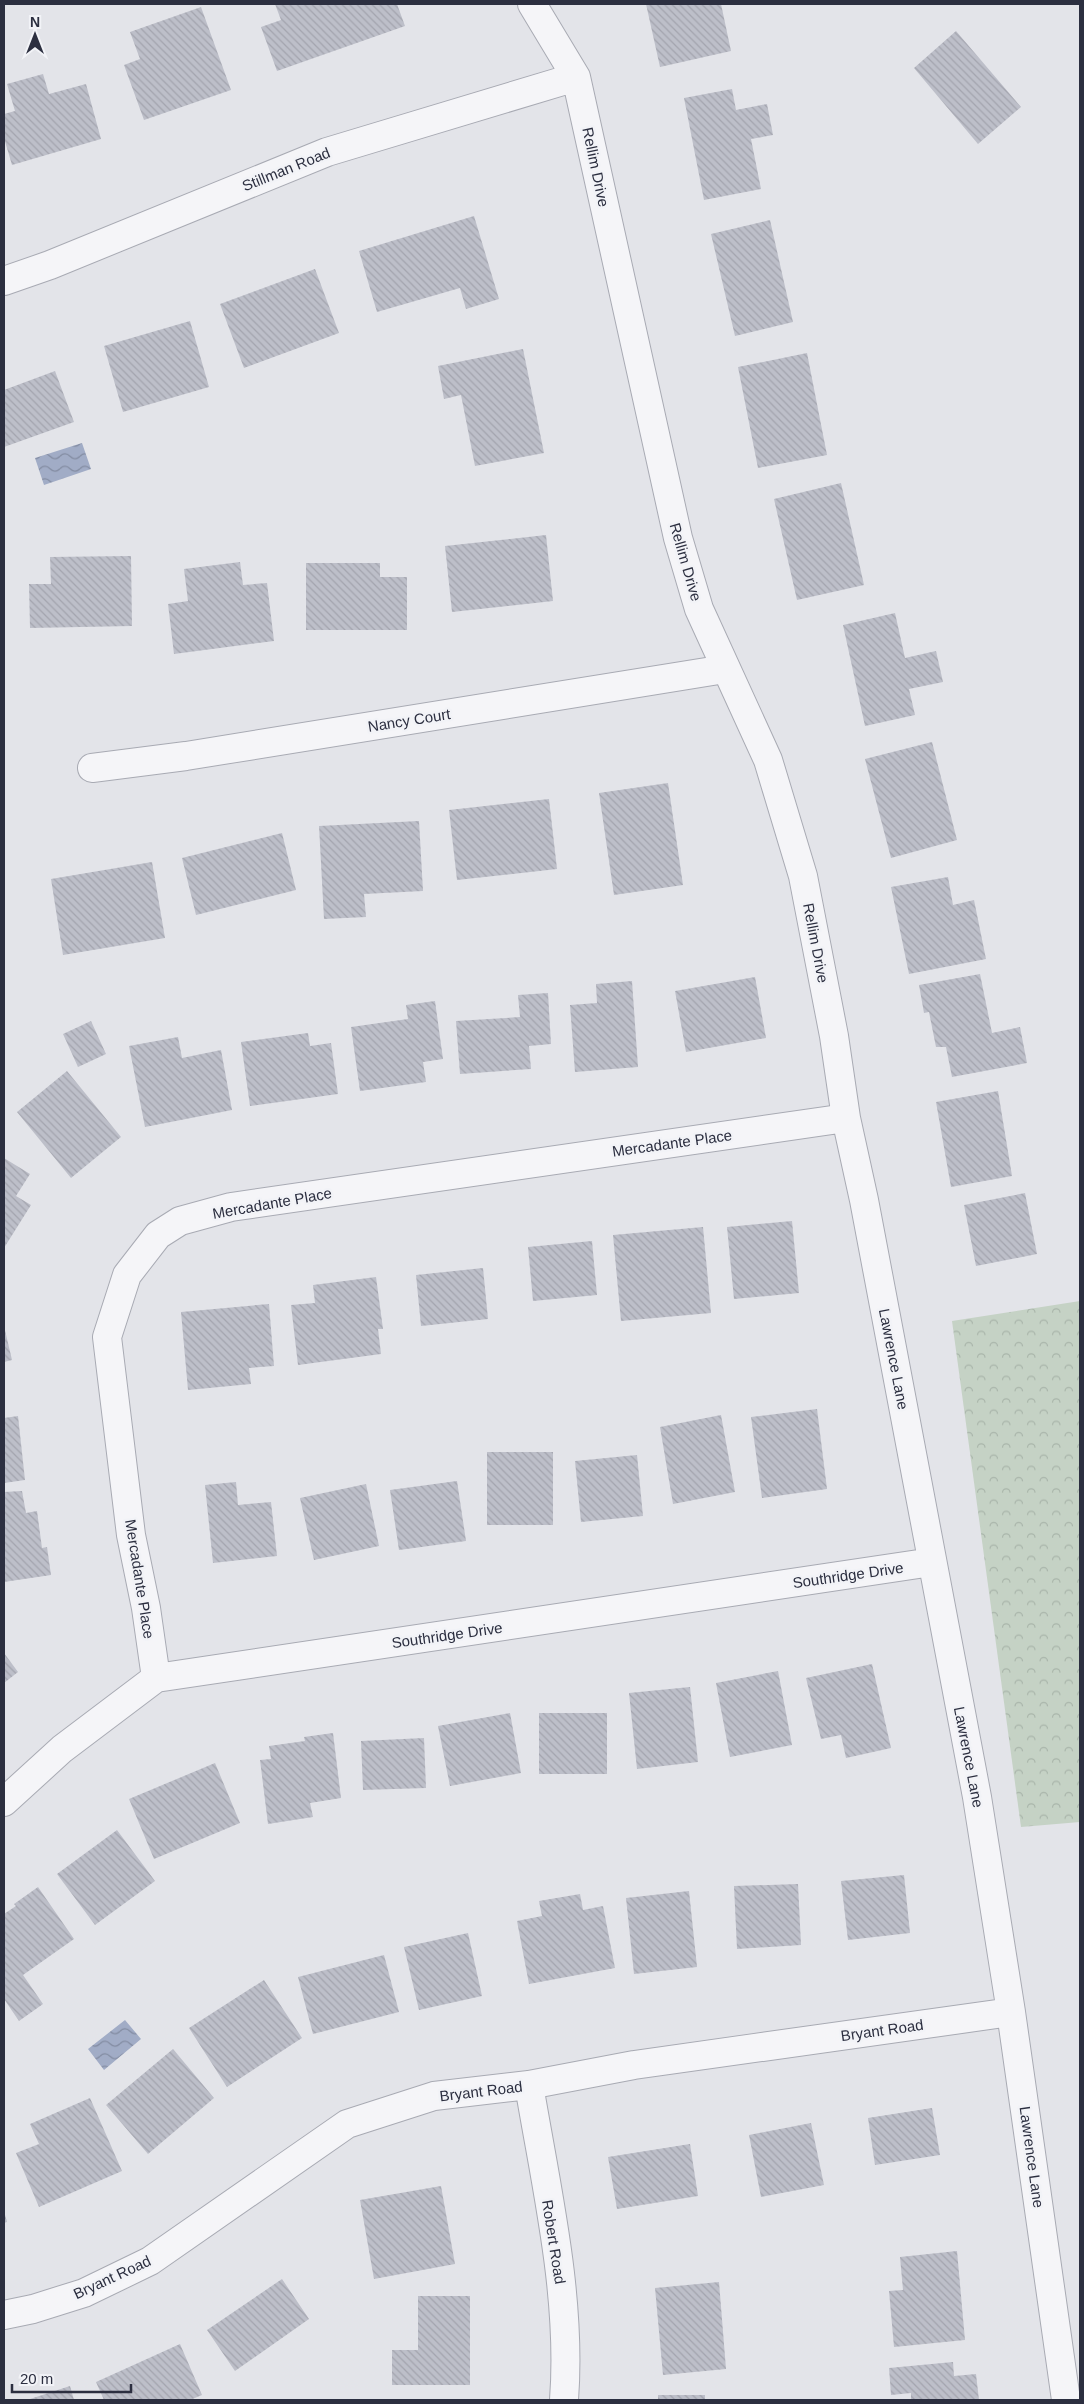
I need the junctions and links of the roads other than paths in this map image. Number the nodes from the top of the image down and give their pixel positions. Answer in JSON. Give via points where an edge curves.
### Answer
{"nodes":[{"id":1,"x":532,"y":4,"type":"edge"},
{"id":2,"x":576,"y":76,"type":"junction"},
{"id":3,"x":4,"y":281,"type":"edge"},
{"id":4,"x":726,"y":670,"type":"junction"},
{"id":5,"x":92,"y":768,"type":"dead end"},
{"id":6,"x":846,"y":1118,"type":"junction"},
{"id":7,"x":932,"y":1562,"type":"junction"},
{"id":8,"x":156,"y":1678,"type":"junction"},
{"id":9,"x":4,"y":1802,"type":"edge"},
{"id":10,"x":1011,"y":2012,"type":"junction"},
{"id":11,"x":529,"y":2084,"type":"junction"},
{"id":12,"x":4,"y":2315,"type":"edge"},
{"id":13,"x":1071,"y":2358,"type":"edge"},
{"id":14,"x":564,"y":2400,"type":"edge"},
{"id":15,"x":1066,"y":2400,"type":"edge"}],
"edges":[{"from":1,"to":2,"type":"street","name":"Rellim Drive"},
{"from":2,"to":3,"type":"street","name":"Stillman Road","via":[[327,152]]},
{"from":2,"to":4,"type":"street","name":"Rellim Drive","via":[[678,538],[699,608]]},
{"from":4,"to":5,"type":"street","name":"Nancy Court","via":[[186,756]]},
{"from":4,"to":6,"type":"street","name":"Rellim Drive","via":[[768,760],[803,876],[834,1036]]},
{"from":6,"to":7,"type":"street","name":"Lawrence Lane"},
{"from":6,"to":8,"type":"street","name":"Mercadante Place","via":[[231,1207],[180,1221],[158,1235],[127,1275],[107,1337],[131,1535]]},
{"from":7,"to":8,"type":"street","name":"Southridge Drive"},
{"from":7,"to":10,"type":"street","name":"Lawrence Lane","via":[[978,1797]]},
{"from":8,"to":9,"type":"street","name":"Southridge Drive","via":[[62,1749]]},
{"from":10,"to":11,"type":"street","name":"Bryant Road","via":[[634,2065]]},
{"from":10,"to":13,"type":"street","name":"Lawrence Lane"},
{"from":11,"to":12,"type":"street","name":"Bryant Road","via":[[434,2096],[347,2124],[150,2261],[84,2293]]},
{"from":11,"to":14,"type":"street","name":"Robert Road","via":[[562,2294],[566,2373]]},
{"from":13,"to":15,"type":"street","name":"Lawrence Lane"}]}
